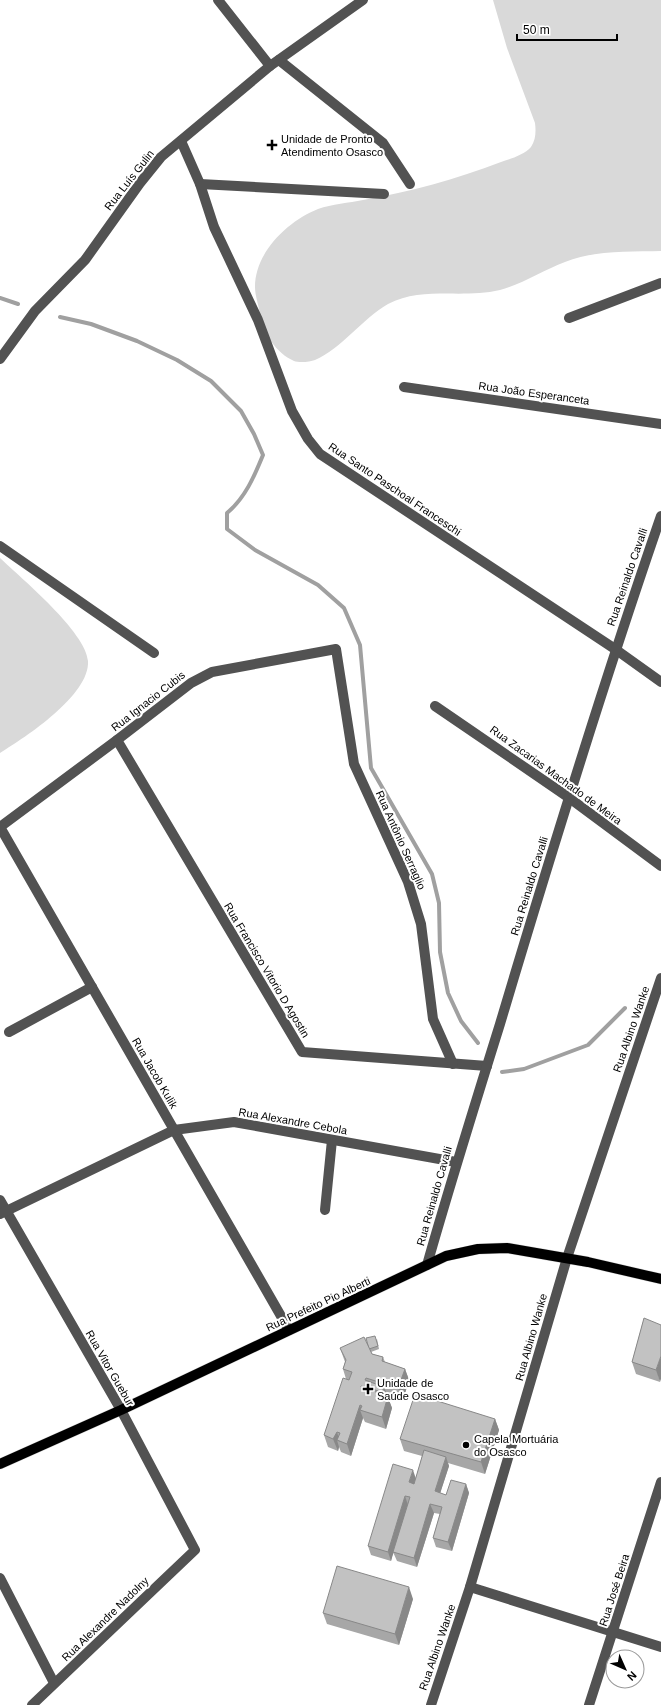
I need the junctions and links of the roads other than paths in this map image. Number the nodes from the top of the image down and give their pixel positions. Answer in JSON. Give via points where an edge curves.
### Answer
{"nodes":[{"id":1,"x":218,"y":0,"type":"edge"},
{"id":2,"x":363,"y":0,"type":"edge"},
{"id":3,"x":279,"y":60,"type":"junction"},
{"id":4,"x":270,"y":66,"type":"junction"},
{"id":5,"x":181,"y":141,"type":"junction"},
{"id":6,"x":200,"y":184,"type":"junction"},
{"id":7,"x":410,"y":184,"type":"dead end"},
{"id":8,"x":384,"y":194,"type":"dead end"},
{"id":9,"x":661,"y":283,"type":"edge"},
{"id":10,"x":569,"y":318,"type":"dead end"},
{"id":11,"x":0,"y":359,"type":"edge"},
{"id":12,"x":404,"y":387,"type":"dead end"},
{"id":13,"x":661,"y":424,"type":"edge"},
{"id":14,"x":661,"y":516,"type":"edge"},
{"id":15,"x":0,"y":546,"type":"edge"},
{"id":16,"x":336,"y":649,"type":"joint"},
{"id":17,"x":615,"y":649,"type":"junction"},
{"id":18,"x":154,"y":653,"type":"dead end"},
{"id":19,"x":661,"y":682,"type":"edge"},
{"id":20,"x":435,"y":706,"type":"dead end"},
{"id":21,"x":117,"y":740,"type":"junction"},
{"id":22,"x":568,"y":797,"type":"junction"},
{"id":23,"x":0,"y":827,"type":"edge"},
{"id":24,"x":661,"y":866,"type":"edge"},
{"id":25,"x":661,"y":978,"type":"edge"},
{"id":26,"x":92,"y":986,"type":"junction"},
{"id":27,"x":9,"y":1032,"type":"dead end"},
{"id":28,"x":453,"y":1064,"type":"junction"},
{"id":29,"x":487,"y":1066,"type":"junction"},
{"id":30,"x":174,"y":1130,"type":"junction"},
{"id":31,"x":332,"y":1140,"type":"junction"},
{"id":32,"x":456,"y":1162,"type":"junction"},
{"id":33,"x":0,"y":1200,"type":"edge"},
{"id":34,"x":325,"y":1210,"type":"dead end"},
{"id":35,"x":3,"y":1212,"type":"edge"},
{"id":36,"x":567,"y":1258,"type":"junction"},
{"id":37,"x":427,"y":1265,"type":"junction"},
{"id":38,"x":661,"y":1279,"type":"edge"},
{"id":39,"x":289,"y":1330,"type":"junction"},
{"id":40,"x":121,"y":1410,"type":"junction"},
{"id":41,"x":0,"y":1464,"type":"edge"},
{"id":42,"x":661,"y":1482,"type":"edge"},
{"id":43,"x":195,"y":1550,"type":"joint"},
{"id":44,"x":0,"y":1578,"type":"edge"},
{"id":45,"x":470,"y":1587,"type":"junction"},
{"id":46,"x":614,"y":1632,"type":"junction"},
{"id":47,"x":661,"y":1647,"type":"edge"},
{"id":48,"x":54,"y":1683,"type":"junction"},
{"id":49,"x":32,"y":1705,"type":"edge"},
{"id":50,"x":431,"y":1705,"type":"edge"},
{"id":51,"x":589,"y":1705,"type":"edge"}],
"edges":[{"from":1,"to":4,"type":"street"},
{"from":2,"to":3,"type":"street","name":"Rua Luís Gulin"},
{"from":3,"to":4,"type":"street","name":"Rua Luís Gulin"},
{"from":3,"to":7,"type":"street","via":[[383,143]]},
{"from":4,"to":5,"type":"street","name":"Rua Luís Gulin"},
{"from":5,"to":6,"type":"street","name":"Rua Santo Paschoal Franceschi"},
{"from":5,"to":11,"type":"street","name":"Rua Luís Gulin","via":[[161,157],[85,260],[35,312]]},
{"from":6,"to":8,"type":"street"},
{"from":6,"to":17,"type":"street","name":"Rua Santo Paschoal Franceschi","via":[[214,227],[258,320],[292,411],[320,454]]},
{"from":9,"to":10,"type":"street"},
{"from":12,"to":13,"type":"street","name":"Rua João Esperanceta"},
{"from":14,"to":17,"type":"street","name":"Rua Reinaldo Cavalli"},
{"from":15,"to":18,"type":"street"},
{"from":16,"to":21,"type":"street","name":"Rua Ignacio Cubis","via":[[212,672],[190,683]]},
{"from":16,"to":28,"type":"street","name":"Rua Antônio Serraglio","via":[[354,764],[408,882],[421,924],[433,1019]]},
{"from":17,"to":19,"type":"street","name":"Rua Santo Paschoal Franceschi"},
{"from":17,"to":22,"type":"street","name":"Rua Reinaldo Cavalli"},
{"from":20,"to":22,"type":"street","name":"Rua Zacarias Machado de Meira"},
{"from":21,"to":23,"type":"street","name":"Rua Ignacio Cubis"},
{"from":21,"to":28,"type":"street","name":"Rua Francisco Vitorio D Agostin","via":[[302,1052]]},
{"from":22,"to":24,"type":"street","name":"Rua Zacarias Machado de Meira"},
{"from":22,"to":29,"type":"street","name":"Rua Reinaldo Cavalli"},
{"from":23,"to":26,"type":"street","name":"Rua Jacob Kulik"},
{"from":25,"to":36,"type":"street","name":"Rua Albino Wanke"},
{"from":26,"to":27,"type":"street"},
{"from":26,"to":30,"type":"street","name":"Rua Jacob Kulik"},
{"from":28,"to":29,"type":"street","name":"Rua Francisco Vitorio D Agostin"},
{"from":29,"to":32,"type":"street","name":"Rua Reinaldo Cavalli"},
{"from":30,"to":31,"type":"street","name":"Rua Alexandre Cebola","via":[[234,1122]]},
{"from":30,"to":35,"type":"street","name":"Rua Alexandre Cebola"},
{"from":30,"to":39,"type":"street","name":"Rua Jacob Kulik"},
{"from":31,"to":32,"type":"street","name":"Rua Alexandre Cebola"},
{"from":31,"to":34,"type":"street"},
{"from":32,"to":37,"type":"street","name":"Rua Reinaldo Cavalli"},
{"from":33,"to":35,"type":"street","name":"Rua Vitor Guebur"},
{"from":35,"to":40,"type":"street","name":"Rua Vitor Guebur"},
{"from":36,"to":37,"type":"main road","name":"Rua Prefeito Pio Alberti","via":[[507,1248],[478,1249],[446,1256]]},
{"from":36,"to":38,"type":"main road","name":"Rua Prefeito Pio Alberti"},
{"from":36,"to":45,"type":"street","name":"Rua Albino Wanke"},
{"from":37,"to":39,"type":"main road","name":"Rua Prefeito Pio Alberti"},
{"from":39,"to":40,"type":"main road","name":"Rua Prefeito Pio Alberti"},
{"from":40,"to":41,"type":"main road","name":"Rua Prefeito Pio Alberti"},
{"from":40,"to":43,"type":"street","name":"Rua Vitor Guebur"},
{"from":42,"to":46,"type":"street","name":"Rua José Beira"},
{"from":43,"to":48,"type":"street","name":"Rua Alexandre Nadolny"},
{"from":44,"to":48,"type":"street"},
{"from":45,"to":46,"type":"street"},
{"from":45,"to":50,"type":"street","name":"Rua Albino Wanke"},
{"from":46,"to":47,"type":"street"},
{"from":46,"to":51,"type":"street","name":"Rua José Beira"},
{"from":48,"to":49,"type":"street","name":"Rua Alexandre Nadolny"}]}
